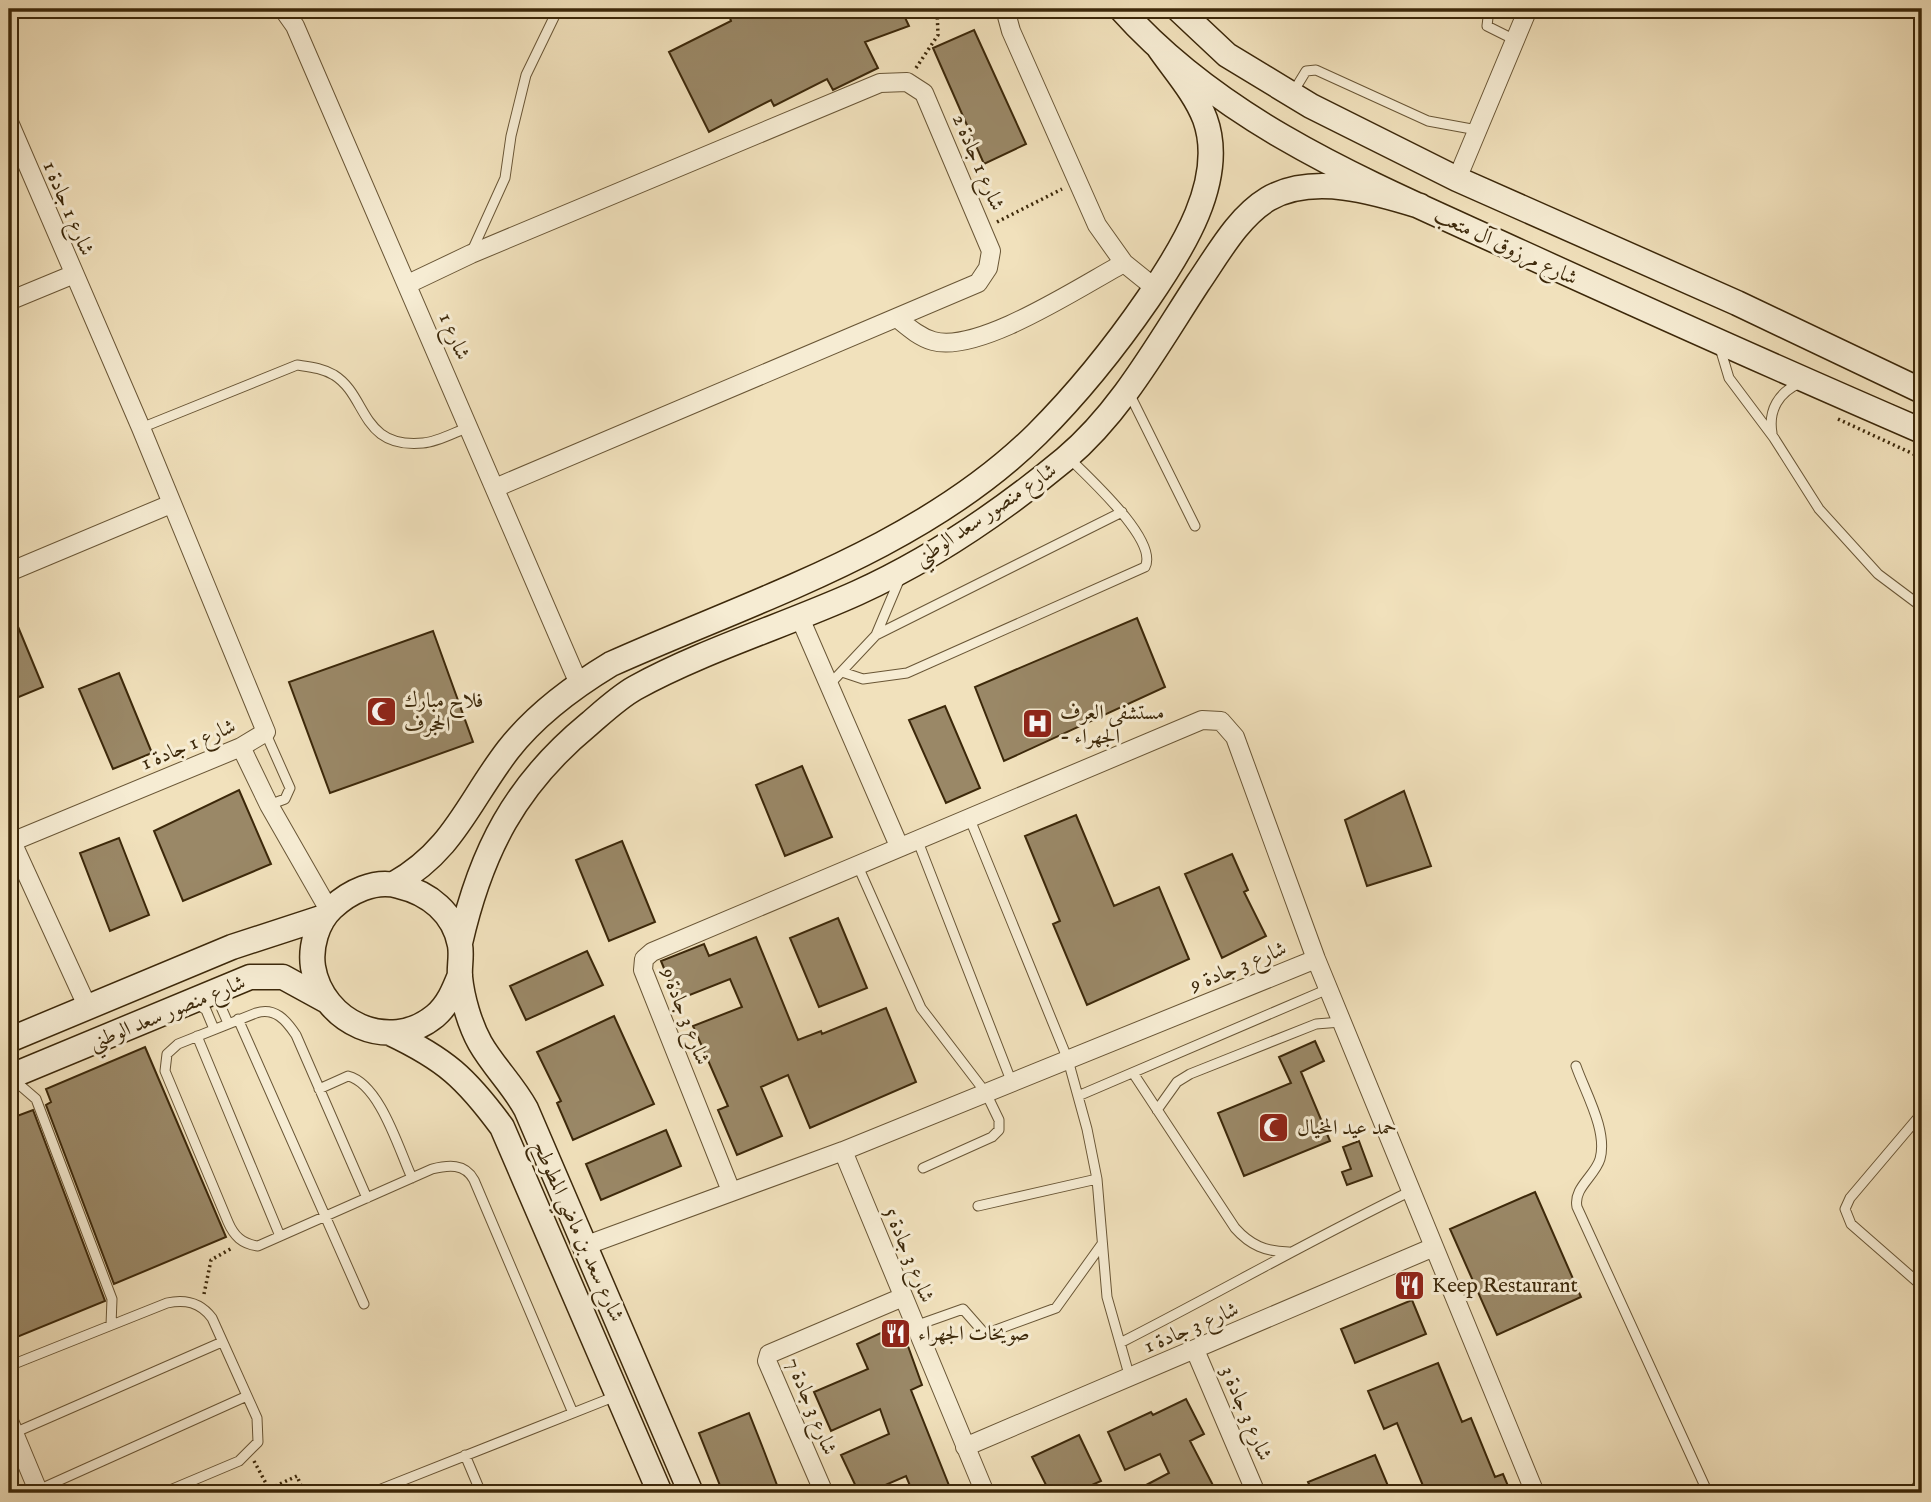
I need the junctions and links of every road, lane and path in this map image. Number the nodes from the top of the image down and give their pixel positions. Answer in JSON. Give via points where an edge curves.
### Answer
{"nodes":[{"id":1,"x":283,"y":9,"type":"edge"},
{"id":2,"x":558,"y":9,"type":"edge"},
{"id":3,"x":937,"y":9,"type":"edge"},
{"id":4,"x":1005,"y":9,"type":"edge"},
{"id":5,"x":1121,"y":9,"type":"edge"},
{"id":6,"x":1489,"y":9,"type":"edge"},
{"id":7,"x":1528,"y":9,"type":"edge"},
{"id":8,"x":1193,"y":14,"type":"edge"},
{"id":9,"x":1515,"y":40,"type":"junction"},
{"id":10,"x":1159,"y":48,"type":"junction"},
{"id":11,"x":907,"y":82,"type":"junction"},
{"id":12,"x":1292,"y":95,"type":"junction"},
{"id":13,"x":9,"y":122,"type":"edge"},
{"id":14,"x":1477,"y":130,"type":"junction"},
{"id":15,"x":14,"y":150,"type":"edge"},
{"id":16,"x":1457,"y":179,"type":"junction"},
{"id":17,"x":1078,"y":180,"type":"junction"},
{"id":18,"x":1420,"y":206,"type":"junction"},
{"id":19,"x":982,"y":229,"type":"junction"},
{"id":20,"x":1179,"y":248,"type":"junction"},
{"id":21,"x":471,"y":254,"type":"junction"},
{"id":22,"x":1124,"y":263,"type":"junction"},
{"id":23,"x":1210,"y":265,"type":"junction"},
{"id":24,"x":72,"y":275,"type":"junction"},
{"id":25,"x":408,"y":284,"type":"junction"},
{"id":26,"x":1155,"y":288,"type":"junction"},
{"id":27,"x":9,"y":302,"type":"edge"},
{"id":28,"x":897,"y":318,"type":"junction"},
{"id":29,"x":1719,"y":343,"type":"junction"},
{"id":30,"x":1808,"y":382,"type":"junction"},
{"id":31,"x":1128,"y":391,"type":"junction"},
{"id":32,"x":1922,"y":391,"type":"edge"},
{"id":33,"x":470,"y":427,"type":"junction"},
{"id":34,"x":141,"y":428,"type":"junction"},
{"id":35,"x":1922,"y":431,"type":"edge"},
{"id":36,"x":1774,"y":438,"type":"junction"},
{"id":37,"x":1068,"y":457,"type":"junction"},
{"id":38,"x":495,"y":488,"type":"junction"},
{"id":39,"x":171,"y":504,"type":"junction"},
{"id":40,"x":1122,"y":512,"type":"junction"},
{"id":41,"x":1195,"y":526,"type":"dead end"},
{"id":42,"x":904,"y":569,"type":"junction"},
{"id":43,"x":9,"y":572,"type":"edge"},
{"id":44,"x":1922,"y":607,"type":"edge"},
{"id":45,"x":800,"y":618,"type":"junction"},
{"id":46,"x":876,"y":635,"type":"junction"},
{"id":47,"x":835,"y":679,"type":"junction"},
{"id":48,"x":579,"y":684,"type":"junction"},
{"id":49,"x":266,"y":734,"type":"junction"},
{"id":50,"x":241,"y":747,"type":"junction"},
{"id":51,"x":269,"y":806,"type":"junction"},
{"id":52,"x":969,"y":817,"type":"junction"},
{"id":53,"x":917,"y":839,"type":"junction"},
{"id":54,"x":11,"y":843,"type":"edge"},
{"id":55,"x":899,"y":846,"type":"junction"},
{"id":56,"x":857,"y":864,"type":"junction"},
{"id":57,"x":394,"y":884,"type":"junction"},
{"id":58,"x":327,"y":914,"type":"junction"},
{"id":59,"x":460,"y":943,"type":"junction"},
{"id":60,"x":1316,"y":959,"type":"junction"},
{"id":61,"x":460,"y":975,"type":"junction"},
{"id":62,"x":225,"y":985,"type":"junction"},
{"id":63,"x":1328,"y":989,"type":"junction"},
{"id":64,"x":189,"y":1000,"type":"junction"},
{"id":65,"x":325,"y":1000,"type":"junction"},
{"id":66,"x":88,"y":1008,"type":"junction"},
{"id":67,"x":233,"y":1021,"type":"junction"},
{"id":68,"x":1341,"y":1022,"type":"junction"},
{"id":69,"x":214,"y":1029,"type":"junction"},
{"id":70,"x":390,"y":1033,"type":"junction"},
{"id":71,"x":197,"y":1036,"type":"junction"},
{"id":72,"x":9,"y":1040,"type":"edge"},
{"id":73,"x":1068,"y":1060,"type":"junction"},
{"id":74,"x":1576,"y":1066,"type":"dead end"},
{"id":75,"x":1133,"y":1073,"type":"junction"},
{"id":76,"x":9,"y":1078,"type":"edge"},
{"id":77,"x":1012,"y":1083,"type":"junction"},
{"id":78,"x":319,"y":1088,"type":"junction"},
{"id":79,"x":986,"y":1093,"type":"junction"},
{"id":80,"x":1078,"y":1096,"type":"junction"},
{"id":81,"x":1157,"y":1110,"type":"junction"},
{"id":82,"x":1922,"y":1112,"type":"edge"},
{"id":83,"x":843,"y":1151,"type":"junction"},
{"id":84,"x":923,"y":1168,"type":"dead end"},
{"id":85,"x":412,"y":1178,"type":"junction"},
{"id":86,"x":1097,"y":1179,"type":"junction"},
{"id":87,"x":731,"y":1191,"type":"junction"},
{"id":88,"x":1411,"y":1191,"type":"junction"},
{"id":89,"x":367,"y":1198,"type":"junction"},
{"id":90,"x":978,"y":1206,"type":"dead end"},
{"id":91,"x":323,"y":1217,"type":"junction"},
{"id":92,"x":281,"y":1236,"type":"junction"},
{"id":93,"x":243,"y":1242,"type":"junction"},
{"id":94,"x":1102,"y":1244,"type":"junction"},
{"id":95,"x":587,"y":1245,"type":"junction"},
{"id":96,"x":1434,"y":1247,"type":"junction"},
{"id":97,"x":1290,"y":1252,"type":"junction"},
{"id":98,"x":1922,"y":1286,"type":"edge"},
{"id":99,"x":903,"y":1297,"type":"junction"},
{"id":100,"x":364,"y":1304,"type":"dead end"},
{"id":101,"x":201,"y":1307,"type":"junction"},
{"id":102,"x":111,"y":1325,"type":"junction"},
{"id":103,"x":915,"y":1326,"type":"junction"},
{"id":104,"x":222,"y":1342,"type":"junction"},
{"id":105,"x":1120,"y":1343,"type":"junction"},
{"id":106,"x":1195,"y":1350,"type":"junction"},
{"id":107,"x":9,"y":1366,"type":"edge"},
{"id":108,"x":1130,"y":1378,"type":"junction"},
{"id":109,"x":618,"y":1395,"type":"junction"},
{"id":110,"x":247,"y":1396,"type":"junction"},
{"id":111,"x":573,"y":1413,"type":"junction"},
{"id":112,"x":11,"y":1427,"type":"edge"},
{"id":113,"x":965,"y":1447,"type":"junction"},
{"id":114,"x":250,"y":1453,"type":"junction"},
{"id":115,"x":465,"y":1455,"type":"junction"},
{"id":116,"x":1922,"y":1478,"type":"edge"},
{"id":117,"x":38,"y":1492,"type":"edge"},
{"id":118,"x":477,"y":1492,"type":"edge"},
{"id":119,"x":163,"y":1493,"type":"edge"},
{"id":120,"x":304,"y":1493,"type":"edge"},
{"id":121,"x":371,"y":1493,"type":"edge"},
{"id":122,"x":660,"y":1493,"type":"edge"},
{"id":123,"x":691,"y":1493,"type":"edge"},
{"id":124,"x":824,"y":1493,"type":"edge"},
{"id":125,"x":985,"y":1493,"type":"edge"},
{"id":126,"x":1256,"y":1493,"type":"edge"},
{"id":127,"x":1535,"y":1493,"type":"edge"},
{"id":128,"x":1708,"y":1493,"type":"edge"},
{"id":129,"x":1913,"y":1493,"type":"edge"}],
"edges":[{"from":1,"to":25,"type":"street","name":"شارع 1","via":[[295,26]]},
{"from":2,"to":21,"type":"lane","via":[[526,75],[505,178]]},
{"from":3,"to":11,"type":"path","via":[[938,34]]},
{"from":4,"to":17,"type":"street"},
{"from":5,"to":10,"type":"street","name":"شارع مرزوق آل متعب"},
{"from":6,"to":9,"type":"lane","via":[[1487,26]]},
{"from":7,"to":9,"type":"street"},
{"from":8,"to":12,"type":"street","name":"شارع مرزوق آل متعب","via":[[1227,55]]},
{"from":9,"to":14,"type":"street"},
{"from":10,"to":18,"type":"street","name":"شارع مرزوق آل متعب","via":[[1216,95],[1277,135]]},
{"from":10,"to":20,"type":"street","name":"شارع منصور سعد الوطني","via":[[1195,99],[1206,121],[1211,148],[1200,205]]},
{"from":11,"to":19,"type":"street","name":"شارع 1 جادة 2","via":[[924,93]]},
{"from":11,"to":21,"type":"street","via":[[880,83]]},
{"from":12,"to":14,"type":"lane","via":[[1302,74],[1311,69],[1428,121]]},
{"from":12,"to":16,"type":"street","name":"شارع مرزوق آل متعب"},
{"from":13,"to":15,"type":"street","name":"شارع 1 جادة 1"},
{"from":14,"to":16,"type":"street"},
{"from":15,"to":24,"type":"street","name":"شارع 1 جادة 1"},
{"from":16,"to":32,"type":"street","name":"شارع مرزوق آل متعب"},
{"from":17,"to":19,"type":"path"},
{"from":17,"to":22,"type":"street","via":[[1097,225]]},
{"from":18,"to":23,"type":"street","name":"شارع منصور سعد الوطني","via":[[1369,190],[1292,189],[1252,209]]},
{"from":18,"to":29,"type":"street","name":"شارع مرزوق آل متعب"},
{"from":19,"to":28,"type":"street","name":"شارع 1 جادة 2","via":[[991,251],[978,283]]},
{"from":20,"to":23,"type":"street","via":[[1196,245],[1204,249]]},
{"from":20,"to":26,"type":"street","name":"شارع منصور سعد الوطني"},
{"from":21,"to":25,"type":"street"},
{"from":22,"to":26,"type":"street"},
{"from":22,"to":28,"type":"street","via":[[983,337],[934,342]]},
{"from":23,"to":31,"type":"street","name":"شارع منصور سعد الوطني"},
{"from":24,"to":27,"type":"street"},
{"from":24,"to":34,"type":"street","name":"شارع 1 جادة 1"},
{"from":25,"to":33,"type":"street","name":"شارع 1"},
{"from":26,"to":48,"type":"street","name":"شارع منصور سعد الوطني","via":[[1093,374],[1036,435],[976,484],[902,532],[826,571],[611,664]]},
{"from":28,"to":38,"type":"street","name":"شارع 1 جادة 2"},
{"from":29,"to":30,"type":"street","name":"شارع مرزوق آل متعب"},
{"from":29,"to":36,"type":"lane","via":[[1729,378]]},
{"from":30,"to":35,"type":"street","name":"شارع مرزوق آل متعب"},
{"from":30,"to":36,"type":"lane","via":[[1790,388],[1777,401],[1771,419]]},
{"from":31,"to":37,"type":"street","name":"شارع منصور سعد الوطني"},
{"from":31,"to":41,"type":"lane"},
{"from":33,"to":34,"type":"lane","via":[[425,443],[401,442],[378,432],[363,417],[336,376],[317,367],[297,365]]},
{"from":33,"to":38,"type":"street","name":"شارع 1"},
{"from":34,"to":39,"type":"street","name":"شارع 1 جادة 1"},
{"from":36,"to":44,"type":"lane","via":[[1819,509],[1878,574]]},
{"from":37,"to":40,"type":"lane"},
{"from":37,"to":42,"type":"street","name":"شارع منصور سعد الوطني","via":[[1003,507]]},
{"from":38,"to":48,"type":"street","name":"شارع 1"},
{"from":39,"to":43,"type":"street"},
{"from":39,"to":49,"type":"street","name":"شارع 1 جادة 1"},
{"from":40,"to":46,"type":"lane"},
{"from":40,"to":47,"type":"lane","via":[[1147,549],[1148,561],[1139,572],[907,673]]},
{"from":42,"to":45,"type":"street","name":"شارع منصور سعد الوطني"},
{"from":42,"to":46,"type":"lane"},
{"from":45,"to":47,"type":"street"},
{"from":45,"to":59,"type":"street","name":"شارع منصور سعد الوطني","via":[[634,689],[567,741],[510,809],[475,881]]},
{"from":46,"to":47,"type":"lane"},
{"from":47,"to":55,"type":"street"},
{"from":48,"to":57,"type":"street","name":"شارع منصور سعد الوطني","via":[[509,749],[452,837],[433,858]]},
{"from":49,"to":50,"type":"street","name":"شارع 1 جادة 1"},
{"from":49,"to":51,"type":"lane","via":[[290,788],[285,799]]},
{"from":50,"to":51,"type":"street"},
{"from":50,"to":54,"type":"street","name":"شارع 1 جادة 1"},
{"from":51,"to":58,"type":"street"},
{"from":52,"to":53,"type":"street","name":"شارع 3 جادة 9"},
{"from":52,"to":60,"type":"street","name":"شارع 3 جادة 9","via":[[1202,720],[1221,721],[1236,737]]},
{"from":52,"to":73,"type":"lane"},
{"from":53,"to":55,"type":"street","name":"شارع 3 جادة 9"},
{"from":53,"to":77,"type":"lane"},
{"from":54,"to":66,"type":"street","name":"شارع 1 جادة 1"},
{"from":55,"to":56,"type":"street","name":"شارع 3 جادة 9"},
{"from":56,"to":79,"type":"lane","via":[[921,1008]]},
{"from":56,"to":87,"type":"street","name":"شارع 3 جادة 9","via":[[644,959],[643,970]]},
{"from":57,"to":58,"type":"street","via":[[359,890]]},
{"from":57,"to":59,"type":"street","via":[[417,890],[437,903],[452,921]]},
{"from":58,"to":65,"type":"street","via":[[315,937],[312,958],[315,980]]},
{"from":58,"to":66,"type":"street","name":"شارع منصور سعد الوطني","via":[[232,947]]},
{"from":59,"to":61,"type":"street"},
{"from":60,"to":63,"type":"street"},
{"from":60,"to":73,"type":"street","name":"شارع 3 جادة 9"},
{"from":61,"to":70,"type":"street","via":[[451,998],[435,1016],[414,1028]]},
{"from":61,"to":95,"type":"street","name":"شارع سعد بن ماضي المطوطح","via":[[481,1044],[516,1089]]},
{"from":62,"to":64,"type":"street","name":"شارع منصور سعد الوطني"},
{"from":62,"to":65,"type":"street","name":"شارع منصور سعد الوطني","via":[[250,977],[283,977]]},
{"from":62,"to":67,"type":"lane","via":[[220,1003]]},
{"from":63,"to":68,"type":"street"},
{"from":63,"to":75,"type":"lane"},
{"from":64,"to":69,"type":"lane","via":[[206,1010]]},
{"from":64,"to":76,"type":"street","name":"شارع منصور سعد الوطني"},
{"from":65,"to":70,"type":"street","via":[[342,1018],[365,1030]]},
{"from":66,"to":72,"type":"street","name":"شارع منصور سعد الوطني"},
{"from":67,"to":69,"type":"lane"},
{"from":67,"to":78,"type":"lane","via":[[263,1010],[282,1017],[296,1035]]},
{"from":67,"to":91,"type":"lane"},
{"from":68,"to":81,"type":"lane","via":[[1316,1024],[1190,1074],[1177,1082]]},
{"from":68,"to":88,"type":"street"},
{"from":69,"to":71,"type":"lane"},
{"from":70,"to":109,"type":"street","name":"شارع سعد بن ماضي المطوطح","via":[[451,1067],[502,1127]]},
{"from":71,"to":92,"type":"lane"},
{"from":71,"to":93,"type":"lane","via":[[167,1054],[165,1071],[228,1222]]},
{"from":73,"to":77,"type":"street","name":"شارع 3 جادة 9"},
{"from":73,"to":80,"type":"lane"},
{"from":74,"to":128,"type":"lane","via":[[1599,1131],[1601,1150],[1596,1169],[1577,1195],[1577,1207]]},
{"from":75,"to":80,"type":"lane"},
{"from":75,"to":81,"type":"lane"},
{"from":76,"to":102,"type":"lane","via":[[36,1099],[113,1299]]},
{"from":77,"to":79,"type":"street","name":"شارع 3 جادة 9"},
{"from":78,"to":85,"type":"lane","via":[[348,1076],[365,1084]]},
{"from":78,"to":89,"type":"lane"},
{"from":79,"to":83,"type":"street","name":"شارع 3 جادة 9"},
{"from":79,"to":84,"type":"lane","via":[[999,1120],[996,1135]]},
{"from":80,"to":86,"type":"lane"},
{"from":81,"to":97,"type":"lane","via":[[1245,1240],[1273,1252]]},
{"from":82,"to":98,"type":"lane","via":[[1845,1209],[1851,1224]]},
{"from":83,"to":87,"type":"street","name":"شارع 3 جادة 9"},
{"from":83,"to":99,"type":"street","name":"شارع 3 جادة 5"},
{"from":85,"to":89,"type":"lane"},
{"from":85,"to":111,"type":"lane","via":[[444,1166],[460,1167],[471,1174]]},
{"from":86,"to":90,"type":"lane"},
{"from":86,"to":94,"type":"lane"},
{"from":87,"to":95,"type":"street","name":"شارع 3 جادة 9"},
{"from":88,"to":96,"type":"street"},
{"from":88,"to":97,"type":"lane"},
{"from":89,"to":91,"type":"lane"},
{"from":91,"to":92,"type":"lane"},
{"from":91,"to":100,"type":"lane"},
{"from":92,"to":93,"type":"lane","via":[[258,1246]]},
{"from":93,"to":101,"type":"path","via":[[211,1260]]},
{"from":94,"to":103,"type":"lane","via":[[1062,1303],[1050,1312],[985,1334],[962,1309]]},
{"from":94,"to":105,"type":"lane","via":[[1107,1297]]},
{"from":95,"to":123,"type":"street","name":"شارع سعد بن ماضي المطوطح"},
{"from":96,"to":106,"type":"street","name":"شارع 3 جادة 1"},
{"from":96,"to":127,"type":"street"},
{"from":97,"to":105,"type":"lane"},
{"from":99,"to":103,"type":"street","name":"شارع 3 جادة 5"},
{"from":99,"to":124,"type":"street","name":"شارع 3 جادة 7","via":[[769,1354],[767,1361]]},
{"from":101,"to":102,"type":"lane","via":[[190,1302],[167,1303]]},
{"from":101,"to":104,"type":"lane","via":[[212,1318]]},
{"from":102,"to":107,"type":"lane"},
{"from":103,"to":113,"type":"street","name":"شارع 3 جادة 5"},
{"from":104,"to":110,"type":"lane"},
{"from":104,"to":112,"type":"lane"},
{"from":105,"to":108,"type":"lane"},
{"from":106,"to":108,"type":"street","name":"شارع 3 جادة 1"},
{"from":106,"to":126,"type":"street","name":"شارع 3 جادة 3"},
{"from":108,"to":113,"type":"street","name":"شارع 3 جادة 1"},
{"from":109,"to":111,"type":"lane"},
{"from":109,"to":122,"type":"street","name":"شارع سعد بن ماضي المطوطح"},
{"from":110,"to":114,"type":"lane","via":[[260,1430]]},
{"from":110,"to":117,"type":"lane"},
{"from":111,"to":115,"type":"lane"},
{"from":112,"to":117,"type":"street"},
{"from":113,"to":125,"type":"street","name":"شارع 3 جادة 5"},
{"from":114,"to":119,"type":"lane"},
{"from":114,"to":120,"type":"path","via":[[270,1489],[296,1476]]},
{"from":115,"to":118,"type":"lane"},
{"from":115,"to":121,"type":"lane"},
{"from":116,"to":129,"type":"lane"}]}
